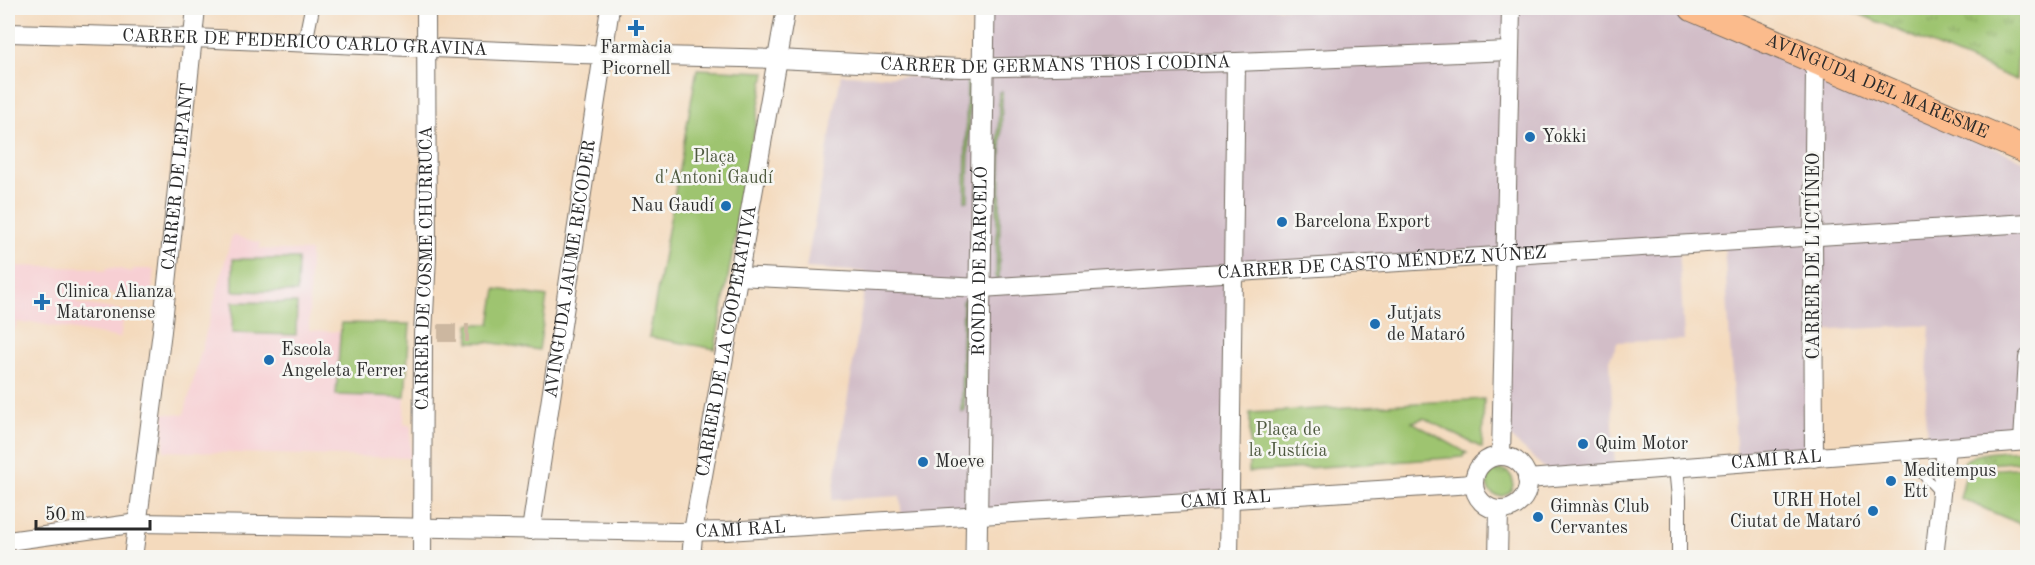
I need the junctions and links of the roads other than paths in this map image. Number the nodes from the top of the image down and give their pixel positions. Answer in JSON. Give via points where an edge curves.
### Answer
{"nodes":[{"id":1,"x":196,"y":8,"type":"edge"},
{"id":2,"x":312,"y":8,"type":"edge"},
{"id":3,"x":426,"y":8,"type":"edge"},
{"id":4,"x":610,"y":8,"type":"edge"},
{"id":5,"x":786,"y":8,"type":"edge"},
{"id":6,"x":984,"y":8,"type":"edge"},
{"id":7,"x":1511,"y":8,"type":"edge"},
{"id":8,"x":1693,"y":8,"type":"edge"},
{"id":9,"x":1729,"y":8,"type":"edge"},
{"id":10,"x":8,"y":33,"type":"edge"},
{"id":11,"x":193,"y":38,"type":"junction"},
{"id":12,"x":305,"y":43,"type":"junction"},
{"id":13,"x":425,"y":47,"type":"junction"},
{"id":14,"x":1509,"y":51,"type":"junction"},
{"id":15,"x":602,"y":55,"type":"junction"},
{"id":16,"x":1808,"y":57,"type":"junction"},
{"id":17,"x":777,"y":59,"type":"junction"},
{"id":18,"x":1236,"y":62,"type":"junction"},
{"id":19,"x":984,"y":68,"type":"junction"},
{"id":20,"x":2028,"y":136,"type":"edge"},
{"id":21,"x":2028,"y":150,"type":"edge"},
{"id":22,"x":2028,"y":223,"type":"edge"},
{"id":23,"x":1813,"y":236,"type":"junction"},
{"id":24,"x":1506,"y":256,"type":"junction"},
{"id":25,"x":1232,"y":273,"type":"junction"},
{"id":26,"x":737,"y":276,"type":"junction"},
{"id":27,"x":981,"y":288,"type":"junction"},
{"id":28,"x":2028,"y":358,"type":"edge"},
{"id":29,"x":2026,"y":441,"type":"edge"},
{"id":30,"x":1946,"y":448,"type":"junction"},
{"id":31,"x":1901,"y":452,"type":"junction"},
{"id":32,"x":1501,"y":456,"type":"junction"},
{"id":33,"x":1814,"y":458,"type":"junction"},
{"id":34,"x":1676,"y":467,"type":"junction"},
{"id":35,"x":1527,"y":479,"type":"junction"},
{"id":36,"x":1473,"y":484,"type":"junction"},
{"id":37,"x":1940,"y":493,"type":"junction"},
{"id":38,"x":1230,"y":498,"type":"junction"},
{"id":39,"x":1499,"y":510,"type":"junction"},
{"id":40,"x":977,"y":516,"type":"junction"},
{"id":41,"x":138,"y":523,"type":"junction"},
{"id":42,"x":421,"y":529,"type":"junction"},
{"id":43,"x":531,"y":530,"type":"junction"},
{"id":44,"x":693,"y":532,"type":"junction"},
{"id":45,"x":8,"y":541,"type":"edge"},
{"id":46,"x":133,"y":558,"type":"edge"},
{"id":47,"x":422,"y":558,"type":"edge"},
{"id":48,"x":691,"y":558,"type":"edge"},
{"id":49,"x":976,"y":558,"type":"edge"},
{"id":50,"x":1229,"y":558,"type":"edge"},
{"id":51,"x":1498,"y":558,"type":"edge"},
{"id":52,"x":1679,"y":558,"type":"edge"},
{"id":53,"x":1934,"y":558,"type":"edge"}],
"edges":[{"from":1,"to":11,"type":"street","name":"CARRER DE LEPANT"},
{"from":2,"to":12,"type":"street"},
{"from":3,"to":13,"type":"street","name":"CARRER DE COSME CHURRUCA"},
{"from":4,"to":15,"type":"street","name":"AVINGUDA JAUME RECODER"},
{"from":5,"to":17,"type":"street","name":"CARRER DE LA COOPERATIVA"},
{"from":6,"to":19,"type":"street","name":"RONDA DE BARCELÓ"},
{"from":7,"to":14,"type":"street"},
{"from":8,"to":16,"type":"main road","name":"AVINGUDA DEL MARESME"},
{"from":9,"to":20,"type":"main road","name":"AVINGUDA DEL MARESME"},
{"from":10,"to":11,"type":"street","name":"CARRER DE FEDERICO CARLO GRAVINA"},
{"from":11,"to":12,"type":"street","name":"CARRER DE FEDERICO CARLO GRAVINA"},
{"from":11,"to":41,"type":"street","name":"CARRER DE LEPANT"},
{"from":12,"to":13,"type":"street","name":"CARRER DE FEDERICO CARLO GRAVINA"},
{"from":13,"to":15,"type":"street","name":"CARRER DE FEDERICO CARLO GRAVINA"},
{"from":13,"to":42,"type":"street","name":"CARRER DE COSME CHURRUCA","via":[[430,334]]},
{"from":14,"to":18,"type":"street","name":"CARRER DE GERMANS THOS I CODINA"},
{"from":14,"to":24,"type":"street"},
{"from":15,"to":17,"type":"street","name":"CARRER DE GERMANS THOS I CODINA"},
{"from":15,"to":43,"type":"street","name":"AVINGUDA JAUME RECODER"},
{"from":16,"to":21,"type":"main road","name":"AVINGUDA DEL MARESME"},
{"from":16,"to":23,"type":"street","name":"CARRER DE L'ICTÍNEO","via":[[1815,71]]},
{"from":17,"to":19,"type":"street","name":"CARRER DE GERMANS THOS I CODINA"},
{"from":17,"to":26,"type":"street","name":"CARRER DE LA COOPERATIVA"},
{"from":18,"to":19,"type":"street","name":"CARRER DE GERMANS THOS I CODINA"},
{"from":18,"to":25,"type":"street"},
{"from":19,"to":27,"type":"street","name":"RONDA DE BARCELÓ"},
{"from":22,"to":23,"type":"street","name":"CARRER DE CASTO MÉNDEZ NÚÑEZ"},
{"from":23,"to":24,"type":"street","name":"CARRER DE CASTO MÉNDEZ NÚÑEZ"},
{"from":23,"to":33,"type":"street","name":"CARRER DE L'ICTÍNEO"},
{"from":24,"to":25,"type":"street","name":"CARRER DE CASTO MÉNDEZ NÚÑEZ"},
{"from":24,"to":32,"type":"street"},
{"from":25,"to":27,"type":"street","name":"CARRER DE CASTO MÉNDEZ NÚÑEZ"},
{"from":25,"to":38,"type":"street"},
{"from":26,"to":27,"type":"street","name":"CARRER DE CASTO MÉNDEZ NÚÑEZ"},
{"from":26,"to":44,"type":"street","name":"CARRER DE LA COOPERATIVA"},
{"from":27,"to":40,"type":"street","name":"RONDA DE BARCELÓ"},
{"from":28,"to":29,"type":"street"},
{"from":29,"to":30,"type":"street","name":"CAMÍ RAL"},
{"from":30,"to":31,"type":"street","name":"CAMÍ RAL"},
{"from":30,"to":37,"type":"street"},
{"from":31,"to":33,"type":"street","name":"CAMÍ RAL"},
{"from":31,"to":37,"type":"lane"},
{"from":32,"to":35,"type":"street","via":[[1518,462]]},
{"from":32,"to":36,"type":"street","via":[[1481,464]]},
{"from":33,"to":34,"type":"street","name":"CAMÍ RAL"},
{"from":34,"to":35,"type":"street","name":"CAMÍ RAL"},
{"from":34,"to":52,"type":"street"},
{"from":35,"to":39,"type":"street","via":[[1520,502]]},
{"from":36,"to":38,"type":"street","name":"CAMÍ RAL"},
{"from":36,"to":39,"type":"street","via":[[1484,505]]},
{"from":37,"to":53,"type":"street"},
{"from":38,"to":40,"type":"street","name":"CAMÍ RAL"},
{"from":38,"to":50,"type":"street"},
{"from":39,"to":51,"type":"street"},
{"from":40,"to":44,"type":"street","name":"CAMÍ RAL"},
{"from":40,"to":49,"type":"street","name":"RONDA DE BARCELÓ"},
{"from":41,"to":42,"type":"street","name":"CAMÍ RAL"},
{"from":41,"to":45,"type":"street","name":"CAMÍ RAL"},
{"from":41,"to":46,"type":"street","name":"CARRER DE LEPANT"},
{"from":42,"to":43,"type":"street","name":"CAMÍ RAL"},
{"from":42,"to":47,"type":"street","name":"CARRER DE COSME CHURRUCA"},
{"from":43,"to":44,"type":"street","name":"CAMÍ RAL"},
{"from":44,"to":48,"type":"street","name":"CARRER DE LA COOPERATIVA"}]}
